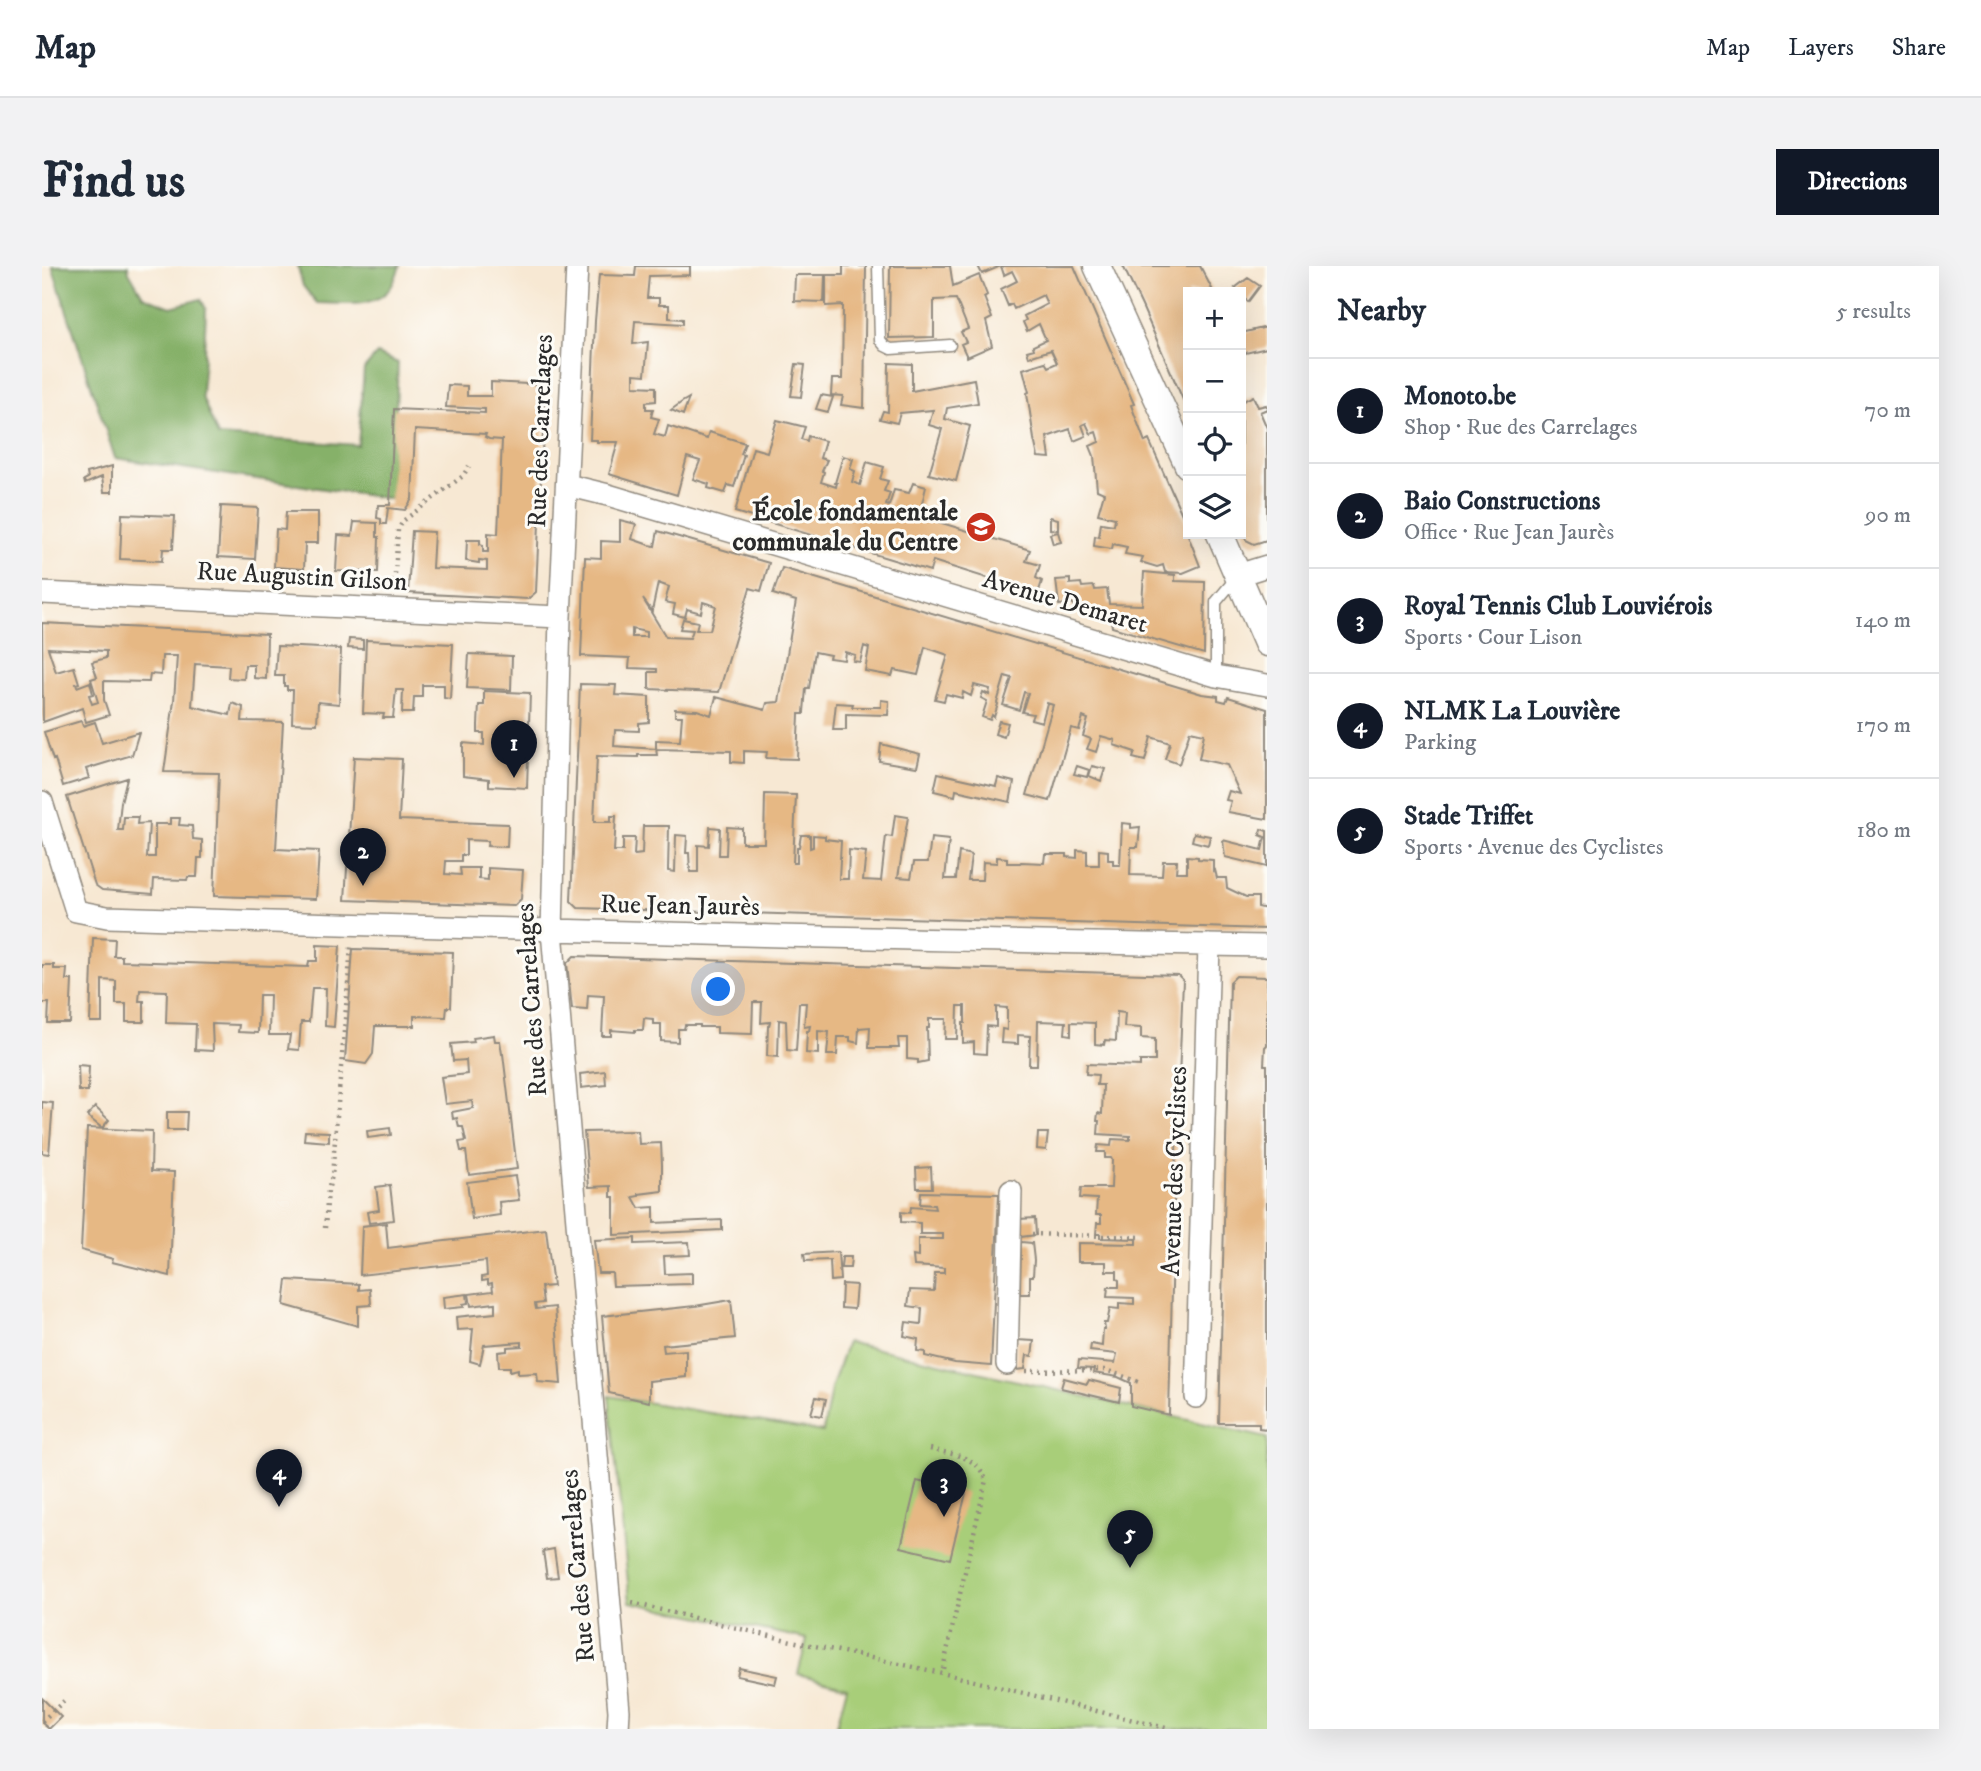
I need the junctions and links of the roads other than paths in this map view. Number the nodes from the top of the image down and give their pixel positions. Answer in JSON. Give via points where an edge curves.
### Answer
{"nodes":[{"id":1,"x":577,"y":266,"type":"edge"},
{"id":2,"x":878,"y":266,"type":"edge"},
{"id":3,"x":1097,"y":266,"type":"edge"},
{"id":4,"x":950,"y":345,"type":"dead end"},
{"id":5,"x":1183,"y":454,"type":"edge"},
{"id":6,"x":567,"y":485,"type":"junction"},
{"id":7,"x":1222,"y":539,"type":"edge"},
{"id":8,"x":1267,"y":566,"type":"edge"},
{"id":9,"x":1238,"y":575,"type":"junction"},
{"id":10,"x":42,"y":593,"type":"edge"},
{"id":11,"x":560,"y":617,"type":"junction"},
{"id":12,"x":1267,"y":643,"type":"edge"},
{"id":13,"x":1216,"y":676,"type":"junction"},
{"id":14,"x":1267,"y":685,"type":"edge"},
{"id":15,"x":42,"y":802,"type":"edge"},
{"id":16,"x":552,"y":931,"type":"junction"},
{"id":17,"x":1209,"y":946,"type":"junction"},
{"id":18,"x":1267,"y":946,"type":"edge"},
{"id":19,"x":1011,"y":1191,"type":"dead end"},
{"id":20,"x":1007,"y":1364,"type":"road end"},
{"id":21,"x":1196,"y":1397,"type":"dead end"},
{"id":22,"x":618,"y":1729,"type":"edge"}],
"edges":[{"from":1,"to":6,"type":"street","name":"Rue des Carrelages"},
{"from":2,"to":4,"type":"lane","via":[[880,340],[885,346]]},
{"from":3,"to":5,"type":"street"},
{"from":6,"to":11,"type":"street","name":"Rue des Carrelages"},
{"from":6,"to":13,"type":"street","name":"Avenue Demaret"},
{"from":7,"to":9,"type":"street"},
{"from":8,"to":9,"type":"street"},
{"from":9,"to":12,"type":"street"},
{"from":9,"to":13,"type":"lane","via":[[1216,602]]},
{"from":10,"to":11,"type":"street","name":"Rue Augustin Gilson"},
{"from":11,"to":16,"type":"street","name":"Rue des Carrelages"},
{"from":13,"to":14,"type":"street","name":"Avenue Demaret"},
{"from":15,"to":16,"type":"street","name":"Rue Jean Jaurès","via":[[76,911],[107,917]]},
{"from":16,"to":17,"type":"street","name":"Rue Jean Jaurès"},
{"from":16,"to":22,"type":"street","name":"Rue des Carrelages"},
{"from":17,"to":18,"type":"street","name":"Rue Jean Jaurès"},
{"from":17,"to":21,"type":"street","name":"Avenue des Cyclistes"},
{"from":19,"to":20,"type":"street"}]}
